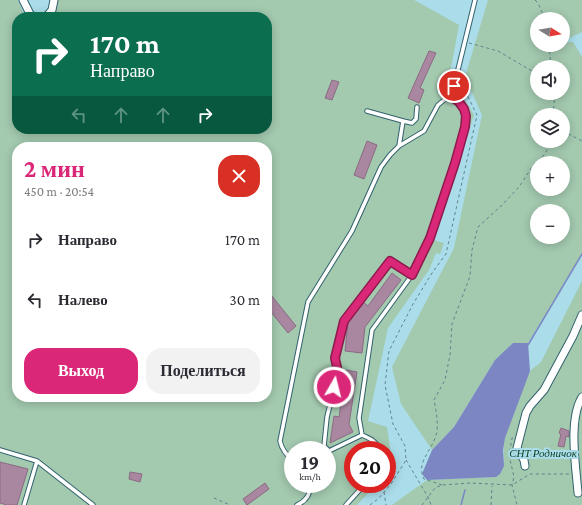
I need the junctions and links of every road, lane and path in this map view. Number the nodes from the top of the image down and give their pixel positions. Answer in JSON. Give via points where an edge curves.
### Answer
{"nodes":[{"id":1,"x":23,"y":0,"type":"edge"},
{"id":2,"x":54,"y":0,"type":"edge"},
{"id":3,"x":475,"y":0,"type":"edge"},
{"id":4,"x":535,"y":0,"type":"edge"},
{"id":5,"x":29,"y":12,"type":"edge"},
{"id":6,"x":50,"y":12,"type":"edge"},
{"id":7,"x":542,"y":12,"type":"edge"},
{"id":8,"x":465,"y":42,"type":"junction"},
{"id":9,"x":530,"y":70,"type":"edge"},
{"id":10,"x":456,"y":80,"type":"junction"},
{"id":11,"x":452,"y":97,"type":"junction"},
{"id":12,"x":417,"y":107,"type":"dead end"},
{"id":13,"x":367,"y":111,"type":"dead end"},
{"id":14,"x":403,"y":121,"type":"junction"},
{"id":15,"x":570,"y":135,"type":"edge"},
{"id":16,"x":582,"y":141,"type":"edge"},
{"id":17,"x":399,"y":146,"type":"junction"},
{"id":18,"x":548,"y":148,"type":"edge"},
{"id":19,"x":412,"y":275,"type":"junction"},
{"id":20,"x":582,"y":315,"type":"edge"},
{"id":21,"x":582,"y":397,"type":"edge"},
{"id":22,"x":362,"y":435,"type":"junction"},
{"id":23,"x":512,"y":438,"type":"dead end"},
{"id":24,"x":374,"y":441,"type":"edge"},
{"id":25,"x":0,"y":450,"type":"edge"},
{"id":26,"x":284,"y":452,"type":"edge"},
{"id":27,"x":406,"y":460,"type":"junction"},
{"id":28,"x":37,"y":461,"type":"junction"},
{"id":29,"x":525,"y":466,"type":"dead end"},
{"id":30,"x":396,"y":474,"type":"edge"},
{"id":31,"x":576,"y":474,"type":"junction"},
{"id":32,"x":442,"y":485,"type":"junction"},
{"id":33,"x":493,"y":485,"type":"junction"},
{"id":34,"x":512,"y":485,"type":"junction"},
{"id":35,"x":309,"y":493,"type":"edge"},
{"id":36,"x":357,"y":493,"type":"edge"},
{"id":37,"x":383,"y":493,"type":"edge"},
{"id":38,"x":384,"y":493,"type":"edge"},
{"id":39,"x":578,"y":493,"type":"dead end"},
{"id":40,"x":428,"y":497,"type":"junction"},
{"id":41,"x":214,"y":498,"type":"dead end"},
{"id":42,"x":24,"y":505,"type":"edge"},
{"id":43,"x":93,"y":505,"type":"edge"},
{"id":44,"x":230,"y":505,"type":"edge"},
{"id":45,"x":297,"y":505,"type":"edge"},
{"id":46,"x":346,"y":505,"type":"edge"},
{"id":47,"x":370,"y":505,"type":"edge"},
{"id":48,"x":386,"y":505,"type":"edge"},
{"id":49,"x":422,"y":505,"type":"edge"},
{"id":50,"x":431,"y":505,"type":"edge"},
{"id":51,"x":491,"y":505,"type":"edge"},
{"id":52,"x":516,"y":505,"type":"edge"}],
"edges":[{"from":1,"to":5,"type":"street"},
{"from":2,"to":6,"type":"street"},
{"from":3,"to":8,"type":"lane"},
{"from":4,"to":7,"type":"path"},
{"from":8,"to":9,"type":"path","via":[[498,51]]},
{"from":8,"to":10,"type":"lane"},
{"from":10,"to":11,"type":"lane"},
{"from":10,"to":27,"type":"path","via":[[477,114],[446,254],[413,304],[389,351],[385,385],[393,424],[405,446]]},
{"from":11,"to":17,"type":"lane","via":[[438,105],[424,130]]},
{"from":11,"to":19,"type":"lane","via":[[464,109],[465,127],[430,238]]},
{"from":12,"to":14,"type":"lane","via":[[416,118],[412,123]]},
{"from":13,"to":14,"type":"lane"},
{"from":14,"to":17,"type":"lane"},
{"from":15,"to":16,"type":"path"},
{"from":17,"to":26,"type":"lane","via":[[381,167],[352,231],[308,302],[280,441]]},
{"from":18,"to":32,"type":"path","via":[[519,187],[478,227],[472,250],[470,276],[452,324],[450,355],[444,380],[434,400],[437,431],[421,472],[424,479]]},
{"from":19,"to":22,"type":"lane","via":[[372,330],[359,418]]},
{"from":19,"to":22,"type":"lane","via":[[390,261],[344,321],[335,358],[338,372],[324,446],[329,451]]},
{"from":20,"to":29,"type":"street","via":[[544,390],[526,413],[517,448]]},
{"from":21,"to":31,"type":"street","via":[[574,426]]},
{"from":22,"to":24,"type":"lane"},
{"from":23,"to":34,"type":"path","via":[[509,455],[514,477]]},
{"from":25,"to":28,"type":"lane"},
{"from":27,"to":30,"type":"path"},
{"from":27,"to":40,"type":"path"},
{"from":28,"to":42,"type":"lane"},
{"from":28,"to":43,"type":"lane"},
{"from":31,"to":34,"type":"path","via":[[530,474]]},
{"from":31,"to":39,"type":"street"},
{"from":32,"to":33,"type":"path"},
{"from":32,"to":40,"type":"path","via":[[435,488]]},
{"from":33,"to":34,"type":"path"},
{"from":33,"to":51,"type":"path"},
{"from":34,"to":52,"type":"path"},
{"from":35,"to":45,"type":"lane","via":[[302,503]]},
{"from":36,"to":46,"type":"lane"},
{"from":37,"to":47,"type":"path"},
{"from":38,"to":48,"type":"path"},
{"from":40,"to":49,"type":"path"},
{"from":40,"to":50,"type":"path"},
{"from":41,"to":44,"type":"path"}]}
